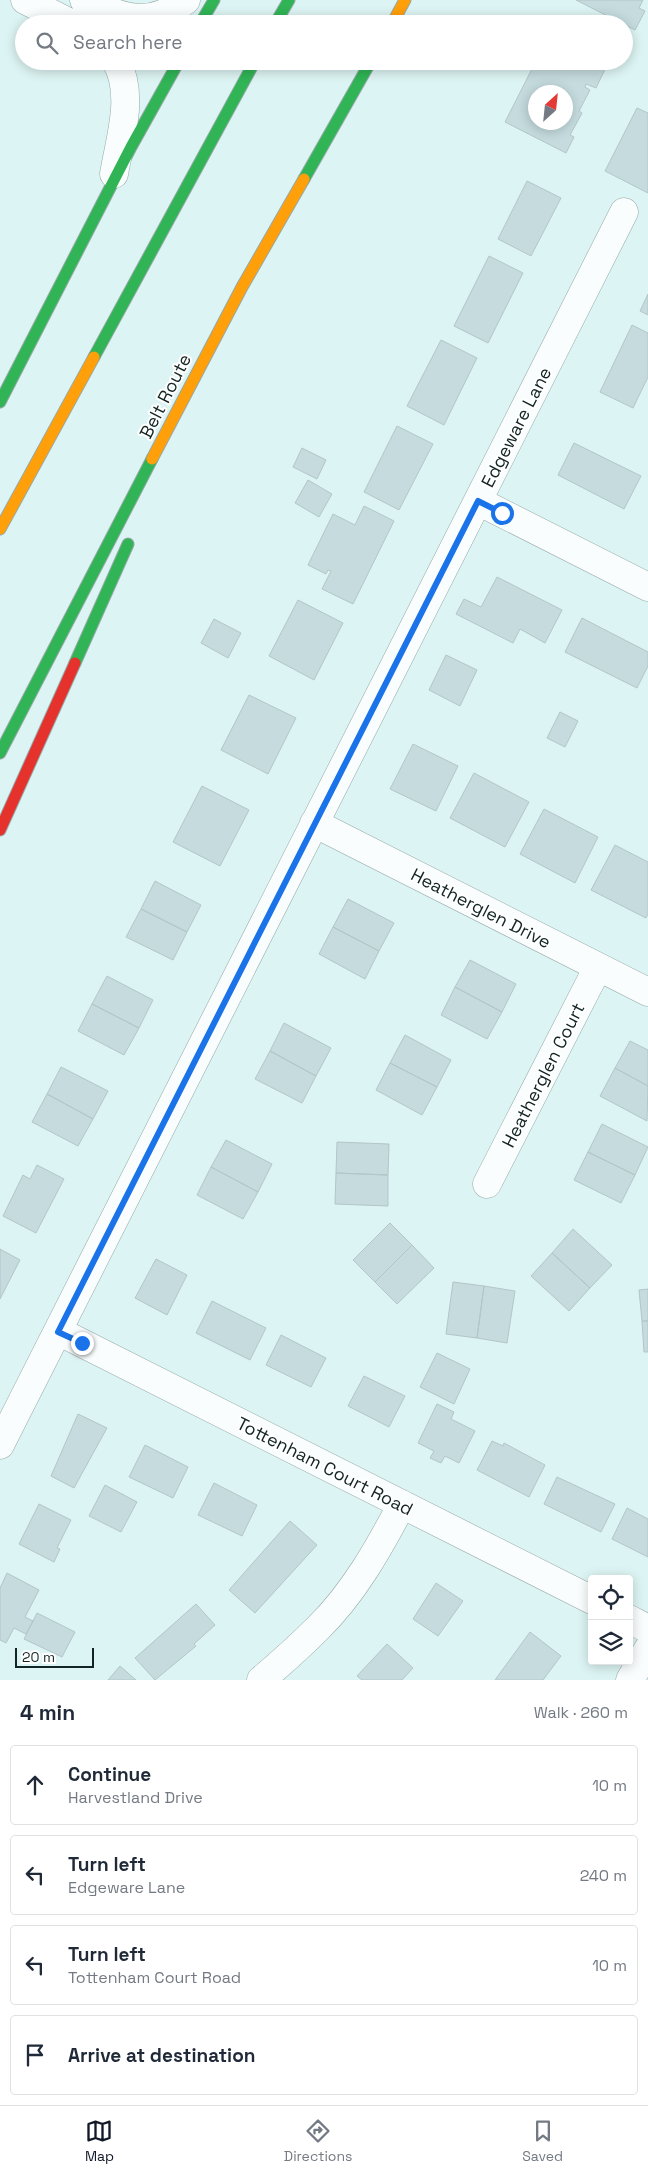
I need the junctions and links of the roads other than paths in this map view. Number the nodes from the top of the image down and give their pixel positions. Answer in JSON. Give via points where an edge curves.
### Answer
{"nodes":[{"id":1,"x":25,"y":0,"type":"edge"},
{"id":2,"x":84,"y":0,"type":"edge"},
{"id":3,"x":186,"y":0,"type":"edge"},
{"id":4,"x":214,"y":0,"type":"edge"},
{"id":5,"x":289,"y":0,"type":"edge"},
{"id":6,"x":405,"y":0,"type":"edge"},
{"id":7,"x":54,"y":15,"type":"edge"},
{"id":8,"x":117,"y":15,"type":"edge"},
{"id":9,"x":156,"y":15,"type":"edge"},
{"id":10,"x":205,"y":15,"type":"edge"},
{"id":11,"x":280,"y":15,"type":"edge"},
{"id":12,"x":397,"y":15,"type":"edge"},
{"id":13,"x":119,"y":70,"type":"edge"},
{"id":14,"x":174,"y":70,"type":"edge"},
{"id":15,"x":250,"y":70,"type":"edge"},
{"id":16,"x":365,"y":70,"type":"edge"},
{"id":17,"x":112,"y":185,"type":"junction"},
{"id":18,"x":624,"y":212,"type":"dead end"},
{"id":19,"x":242,"y":288,"type":"junction"},
{"id":20,"x":0,"y":402,"type":"edge"},
{"id":21,"x":165,"y":459,"type":"dead end"},
{"id":22,"x":478,"y":501,"type":"junction"},
{"id":23,"x":0,"y":529,"type":"edge"},
{"id":24,"x":133,"y":532,"type":"dead end"},
{"id":25,"x":648,"y":587,"type":"edge"},
{"id":26,"x":0,"y":753,"type":"edge"},
{"id":27,"x":314,"y":824,"type":"junction"},
{"id":28,"x":0,"y":830,"type":"edge"},
{"id":29,"x":598,"y":966,"type":"junction"},
{"id":30,"x":648,"y":992,"type":"edge"},
{"id":31,"x":488,"y":1184,"type":"dead end"},
{"id":32,"x":58,"y":1332,"type":"junction"},
{"id":33,"x":0,"y":1445,"type":"edge"},
{"id":34,"x":402,"y":1504,"type":"junction"},
{"id":35,"x":588,"y":1598,"type":"edge"},
{"id":36,"x":631,"y":1620,"type":"edge"},
{"id":37,"x":648,"y":1629,"type":"edge"},
{"id":38,"x":648,"y":1649,"type":"edge"},
{"id":39,"x":261,"y":1680,"type":"edge"},
{"id":40,"x":630,"y":1680,"type":"edge"}],
"edges":[{"from":1,"to":7,"type":"street"},
{"from":2,"to":8,"type":"street"},
{"from":3,"to":9,"type":"street"},
{"from":4,"to":10,"type":"highway"},
{"from":5,"to":11,"type":"highway"},
{"from":6,"to":12,"type":"highway"},
{"from":13,"to":17,"type":"street","via":[[126,99]]},
{"from":14,"to":17,"type":"highway"},
{"from":15,"to":23,"type":"highway"},
{"from":16,"to":19,"type":"highway","name":"Belt Route"},
{"from":17,"to":20,"type":"highway"},
{"from":18,"to":22,"type":"street","name":"Edgeware Lane"},
{"from":19,"to":21,"type":"highway"},
{"from":19,"to":26,"type":"highway","name":"Belt Route"},
{"from":22,"to":25,"type":"street"},
{"from":22,"to":27,"type":"street","name":"Edgeware Lane"},
{"from":24,"to":28,"type":"highway"},
{"from":27,"to":29,"type":"street","name":"Heatherglen Drive"},
{"from":27,"to":32,"type":"street","name":"Edgeware Lane"},
{"from":29,"to":30,"type":"street","name":"Heatherglen Drive"},
{"from":29,"to":31,"type":"street","name":"Heatherglen Court"},
{"from":32,"to":33,"type":"street","name":"Edgeware Lane"},
{"from":32,"to":34,"type":"street","name":"Tottenham Court Road"},
{"from":34,"to":35,"type":"street","name":"Tottenham Court Road"},
{"from":34,"to":39,"type":"street","via":[[343,1599],[318,1628]]},
{"from":36,"to":37,"type":"street"},
{"from":38,"to":40,"type":"street"}]}
